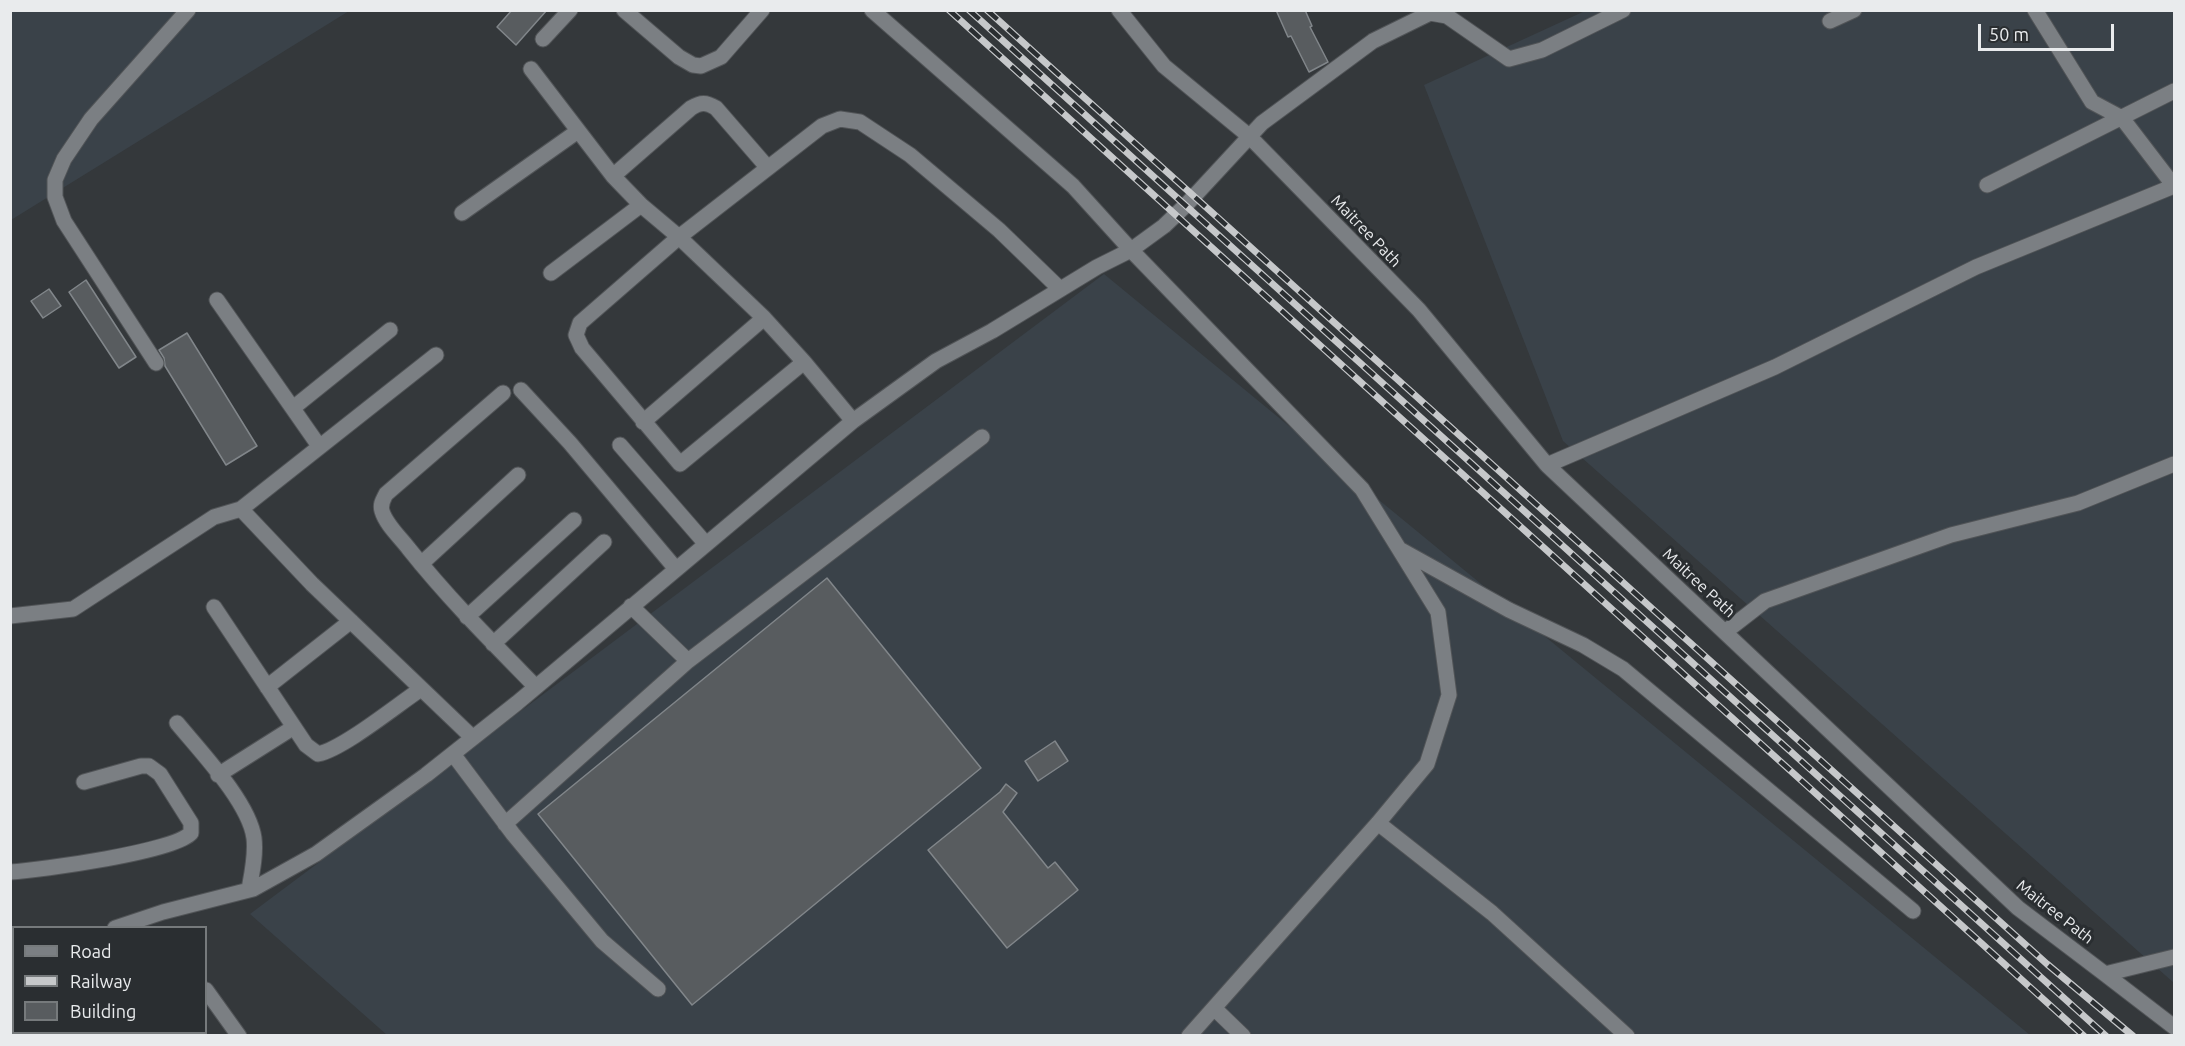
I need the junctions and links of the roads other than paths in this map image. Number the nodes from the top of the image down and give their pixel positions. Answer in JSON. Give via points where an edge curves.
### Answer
{"nodes":[{"id":1,"x":188,"y":10,"type":"edge"},
{"id":2,"x":570,"y":10,"type":"edge"},
{"id":3,"x":624,"y":10,"type":"edge"},
{"id":4,"x":762,"y":10,"type":"edge"},
{"id":5,"x":872,"y":10,"type":"edge"},
{"id":6,"x":1119,"y":10,"type":"edge"},
{"id":7,"x":1623,"y":10,"type":"edge"},
{"id":8,"x":1854,"y":10,"type":"edge"},
{"id":9,"x":2035,"y":10,"type":"edge"},
{"id":10,"x":1830,"y":21,"type":"dead end"},
{"id":11,"x":543,"y":39,"type":"dead end"},
{"id":12,"x":531,"y":69,"type":"dead end"},
{"id":13,"x":2175,"y":91,"type":"edge"},
{"id":14,"x":2122,"y":118,"type":"junction"},
{"id":15,"x":578,"y":131,"type":"junction"},
{"id":16,"x":1249,"y":136,"type":"junction"},
{"id":17,"x":768,"y":168,"type":"junction"},
{"id":18,"x":613,"y":176,"type":"junction"},
{"id":19,"x":1987,"y":185,"type":"dead end"},
{"id":20,"x":2174,"y":186,"type":"edge"},
{"id":21,"x":641,"y":205,"type":"junction"},
{"id":22,"x":462,"y":213,"type":"dead end"},
{"id":23,"x":679,"y":237,"type":"junction"},
{"id":24,"x":1131,"y":250,"type":"junction"},
{"id":25,"x":551,"y":273,"type":"dead end"},
{"id":26,"x":1060,"y":289,"type":"junction"},
{"id":27,"x":217,"y":300,"type":"dead end"},
{"id":28,"x":764,"y":318,"type":"junction"},
{"id":29,"x":390,"y":330,"type":"dead end"},
{"id":30,"x":436,"y":355,"type":"dead end"},
{"id":31,"x":804,"y":362,"type":"junction"},
{"id":32,"x":156,"y":363,"type":"dead end"},
{"id":33,"x":521,"y":390,"type":"dead end"},
{"id":34,"x":503,"y":393,"type":"dead end"},
{"id":35,"x":293,"y":408,"type":"junction"},
{"id":36,"x":853,"y":421,"type":"junction"},
{"id":37,"x":643,"y":422,"type":"junction"},
{"id":38,"x":982,"y":437,"type":"dead end"},
{"id":39,"x":620,"y":445,"type":"dead end"},
{"id":40,"x":320,"y":446,"type":"junction"},
{"id":41,"x":2175,"y":464,"type":"edge"},
{"id":42,"x":1547,"y":465,"type":"junction"},
{"id":43,"x":518,"y":475,"type":"dead end"},
{"id":44,"x":241,"y":508,"type":"junction"},
{"id":45,"x":574,"y":520,"type":"dead end"},
{"id":46,"x":604,"y":542,"type":"dead end"},
{"id":47,"x":706,"y":544,"type":"junction"},
{"id":48,"x":1399,"y":548,"type":"junction"},
{"id":49,"x":422,"y":564,"type":"junction"},
{"id":50,"x":676,"y":569,"type":"junction"},
{"id":51,"x":631,"y":606,"type":"junction"},
{"id":52,"x":214,"y":607,"type":"dead end"},
{"id":53,"x":10,"y":616,"type":"edge"},
{"id":54,"x":467,"y":616,"type":"junction"},
{"id":55,"x":351,"y":621,"type":"junction"},
{"id":56,"x":1725,"y":632,"type":"junction"},
{"id":57,"x":493,"y":644,"type":"junction"},
{"id":58,"x":688,"y":661,"type":"junction"},
{"id":59,"x":535,"y":686,"type":"junction"},
{"id":60,"x":267,"y":687,"type":"junction"},
{"id":61,"x":421,"y":689,"type":"junction"},
{"id":62,"x":177,"y":723,"type":"dead end"},
{"id":63,"x":294,"y":727,"type":"junction"},
{"id":64,"x":473,"y":738,"type":"junction"},
{"id":65,"x":453,"y":754,"type":"junction"},
{"id":66,"x":218,"y":775,"type":"junction"},
{"id":67,"x":84,"y":782,"type":"dead end"},
{"id":68,"x":1378,"y":823,"type":"junction"},
{"id":69,"x":505,"y":824,"type":"junction"},
{"id":70,"x":10,"y":872,"type":"edge"},
{"id":71,"x":249,"y":889,"type":"junction"},
{"id":72,"x":1913,"y":911,"type":"dead end"},
{"id":73,"x":155,"y":922,"type":"edge"},
{"id":74,"x":123,"y":926,"type":"edge"},
{"id":75,"x":2175,"y":957,"type":"edge"},
{"id":76,"x":2105,"y":974,"type":"junction"},
{"id":77,"x":658,"y":989,"type":"dead end"},
{"id":78,"x":207,"y":991,"type":"edge"},
{"id":79,"x":1214,"y":1008,"type":"junction"},
{"id":80,"x":2175,"y":1027,"type":"edge"},
{"id":81,"x":239,"y":1035,"type":"edge"},
{"id":82,"x":1189,"y":1035,"type":"edge"},
{"id":83,"x":1244,"y":1035,"type":"edge"},
{"id":84,"x":1627,"y":1035,"type":"edge"}],
"edges":[{"from":1,"to":32,"type":"street","via":[[91,119],[55,180],[55,197],[64,220]]},
{"from":2,"to":11,"type":"street"},
{"from":3,"to":4,"type":"street","via":[[679,57],[701,66],[721,57]]},
{"from":5,"to":24,"type":"street","via":[[1073,186]]},
{"from":6,"to":16,"type":"street","name":"Maitree Path","via":[[1164,66]]},
{"from":7,"to":16,"type":"street","via":[[1542,50],[1509,59],[1447,16],[1430,13],[1373,41]]},
{"from":8,"to":10,"type":"street"},
{"from":9,"to":14,"type":"street","via":[[2092,102]]},
{"from":12,"to":15,"type":"street"},
{"from":13,"to":14,"type":"street"},
{"from":14,"to":19,"type":"street"},
{"from":14,"to":20,"type":"street"},
{"from":15,"to":18,"type":"street"},
{"from":15,"to":22,"type":"street"},
{"from":16,"to":24,"type":"street","via":[[1177,215]]},
{"from":16,"to":42,"type":"street","name":"Maitree Path","via":[[1419,310]]},
{"from":17,"to":18,"type":"street","via":[[708,103],[691,108]]},
{"from":17,"to":23,"type":"street"},
{"from":17,"to":26,"type":"street","via":[[822,126],[840,118],[861,122],[919,162],[999,230]]},
{"from":18,"to":21,"type":"street"},
{"from":20,"to":42,"type":"street","via":[[1976,267],[1775,367]]},
{"from":21,"to":23,"type":"street"},
{"from":21,"to":25,"type":"street"},
{"from":23,"to":28,"type":"street"},
{"from":23,"to":37,"type":"street","via":[[580,323],[576,335],[582,348]]},
{"from":24,"to":26,"type":"street"},
{"from":24,"to":48,"type":"street","via":[[1362,489]]},
{"from":26,"to":36,"type":"street","via":[[936,361]]},
{"from":27,"to":35,"type":"street"},
{"from":28,"to":31,"type":"street"},
{"from":28,"to":37,"type":"street"},
{"from":29,"to":35,"type":"street"},
{"from":30,"to":40,"type":"street"},
{"from":31,"to":36,"type":"street"},
{"from":31,"to":37,"type":"street","via":[[680,464]]},
{"from":33,"to":50,"type":"street"},
{"from":34,"to":49,"type":"street","via":[[386,494],[382,502],[387,521]]},
{"from":35,"to":40,"type":"street"},
{"from":36,"to":47,"type":"street"},
{"from":38,"to":58,"type":"street"},
{"from":39,"to":47,"type":"street"},
{"from":40,"to":44,"type":"street"},
{"from":41,"to":56,"type":"street","via":[[2078,502],[1951,536],[1765,601]]},
{"from":42,"to":56,"type":"street","name":"Maitree Path"},
{"from":43,"to":49,"type":"street"},
{"from":44,"to":53,"type":"street","via":[[213,518],[73,609]]},
{"from":44,"to":55,"type":"street"},
{"from":45,"to":54,"type":"street"},
{"from":46,"to":57,"type":"street"},
{"from":47,"to":50,"type":"street"},
{"from":48,"to":68,"type":"street","via":[[1438,612],[1449,696],[1427,764]]},
{"from":48,"to":72,"type":"street","via":[[1623,669]]},
{"from":49,"to":54,"type":"street"},
{"from":50,"to":51,"type":"street"},
{"from":51,"to":58,"type":"street"},
{"from":51,"to":59,"type":"street"},
{"from":52,"to":60,"type":"street"},
{"from":54,"to":57,"type":"street"},
{"from":55,"to":60,"type":"street"},
{"from":55,"to":61,"type":"street"},
{"from":56,"to":76,"type":"street","name":"Maitree Path","via":[[2018,908]]},
{"from":57,"to":59,"type":"street"},
{"from":58,"to":69,"type":"street"},
{"from":59,"to":64,"type":"street"},
{"from":60,"to":63,"type":"street"},
{"from":61,"to":63,"type":"street","via":[[325,753],[312,751]]},
{"from":61,"to":64,"type":"street"},
{"from":62,"to":66,"type":"street"},
{"from":63,"to":66,"type":"street"},
{"from":64,"to":65,"type":"street"},
{"from":65,"to":69,"type":"street"},
{"from":65,"to":71,"type":"street","via":[[316,854]]},
{"from":66,"to":71,"type":"street","via":[[247,816],[254,837]]},
{"from":67,"to":70,"type":"street","via":[[141,765],[153,768],[191,823],[191,833],[179,841],[128,854]]},
{"from":68,"to":79,"type":"street"},
{"from":68,"to":84,"type":"street","via":[[1492,913]]},
{"from":69,"to":77,"type":"street","via":[[602,942]]},
{"from":71,"to":73,"type":"street"},
{"from":73,"to":74,"type":"street"},
{"from":75,"to":76,"type":"street"},
{"from":76,"to":80,"type":"street","name":"Maitree Path"},
{"from":78,"to":81,"type":"street"},
{"from":79,"to":82,"type":"street"},
{"from":79,"to":83,"type":"street"}]}
